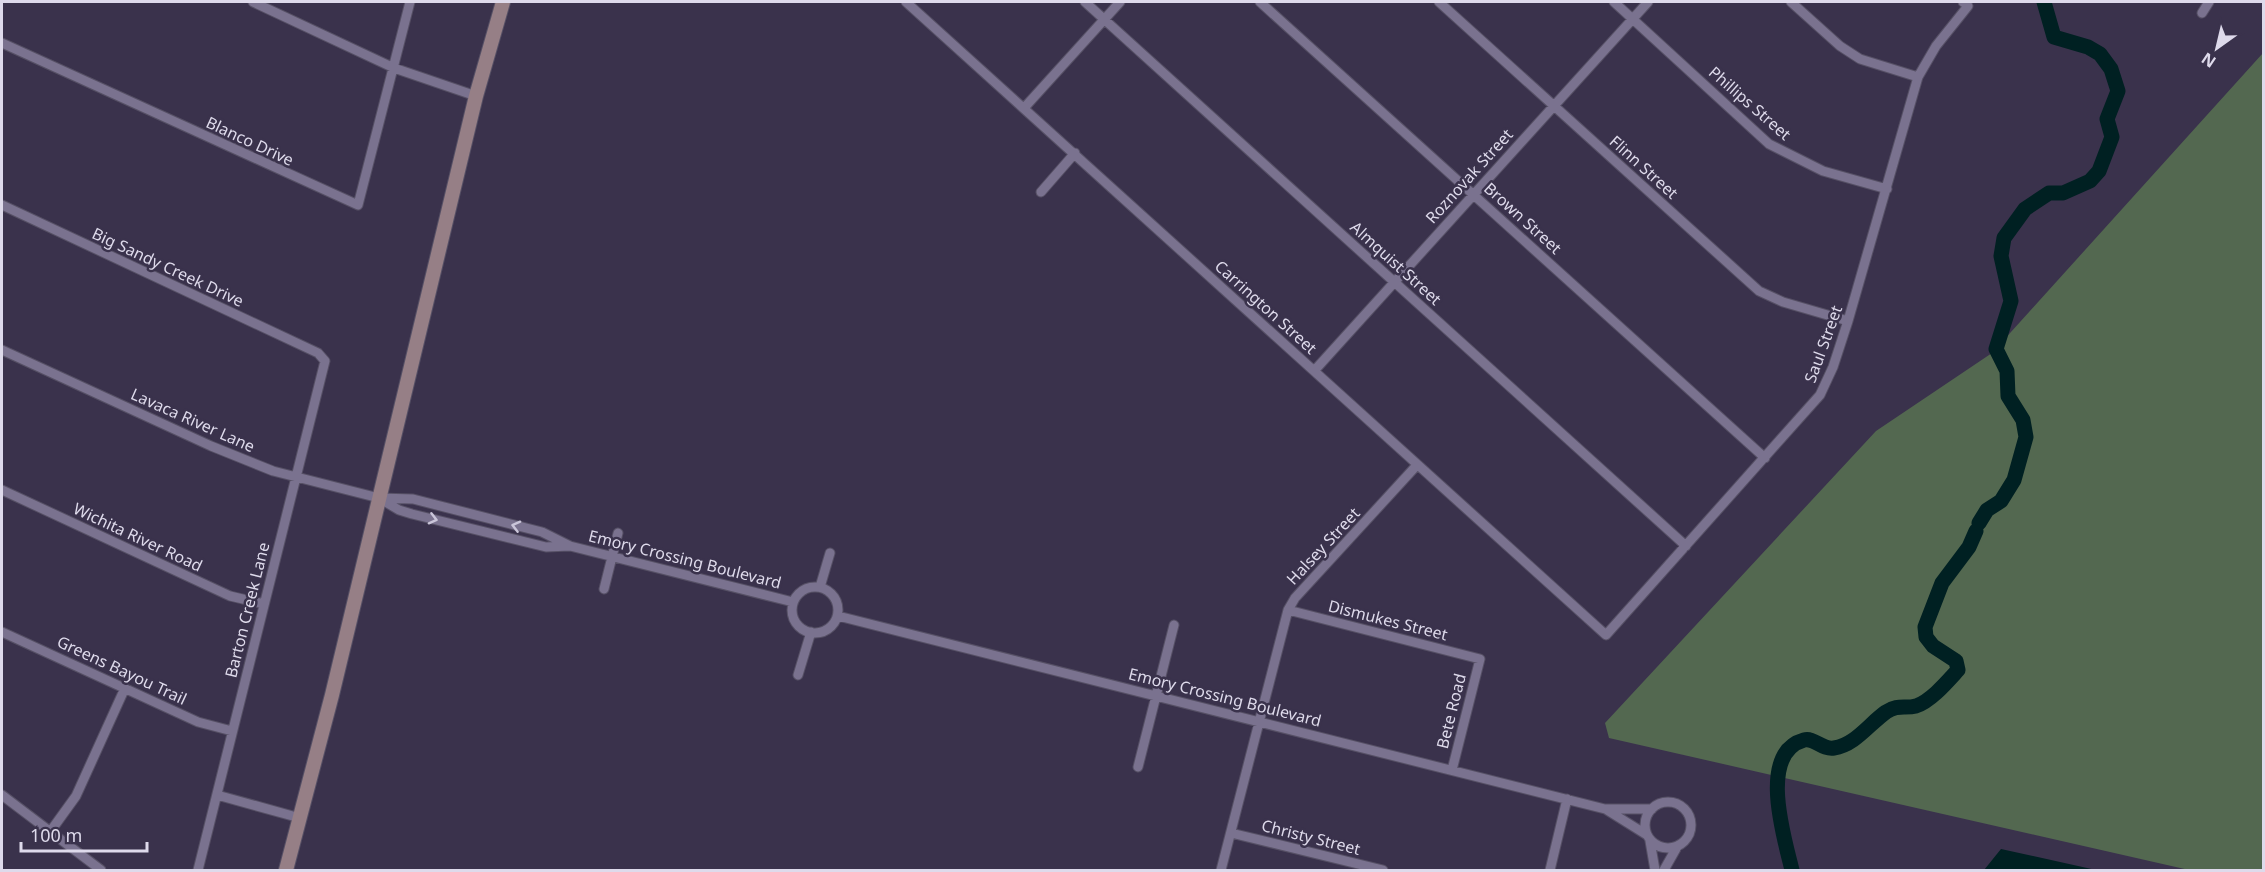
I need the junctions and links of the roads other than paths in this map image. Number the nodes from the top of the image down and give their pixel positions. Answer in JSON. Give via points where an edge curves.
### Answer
{"nodes":[{"id":1,"x":257,"y":2,"type":"edge"},
{"id":2,"x":410,"y":2,"type":"edge"},
{"id":3,"x":503,"y":2,"type":"edge"},
{"id":4,"x":906,"y":2,"type":"edge"},
{"id":5,"x":1085,"y":2,"type":"edge"},
{"id":6,"x":1120,"y":2,"type":"edge"},
{"id":7,"x":1260,"y":2,"type":"edge"},
{"id":8,"x":1440,"y":2,"type":"edge"},
{"id":9,"x":1614,"y":2,"type":"edge"},
{"id":10,"x":1648,"y":2,"type":"edge"},
{"id":11,"x":1791,"y":2,"type":"edge"},
{"id":12,"x":2209,"y":2,"type":"edge"},
{"id":13,"x":1966,"y":4,"type":"edge"},
{"id":14,"x":2202,"y":13,"type":"dead end"},
{"id":15,"x":1633,"y":18,"type":"junction"},
{"id":16,"x":1104,"y":19,"type":"junction"},
{"id":17,"x":2,"y":43,"type":"edge"},
{"id":18,"x":394,"y":68,"type":"junction"},
{"id":19,"x":1918,"y":77,"type":"junction"},
{"id":20,"x":476,"y":96,"type":"junction"},
{"id":21,"x":1554,"y":105,"type":"junction"},
{"id":22,"x":1024,"y":108,"type":"junction"},
{"id":23,"x":1075,"y":153,"type":"junction"},
{"id":24,"x":1887,"y":189,"type":"junction"},
{"id":25,"x":1041,"y":192,"type":"dead end"},
{"id":26,"x":1474,"y":193,"type":"junction"},
{"id":27,"x":2,"y":205,"type":"edge"},
{"id":28,"x":1394,"y":281,"type":"junction"},
{"id":29,"x":1848,"y":321,"type":"junction"},
{"id":30,"x":2,"y":350,"type":"edge"},
{"id":31,"x":322,"y":357,"type":"joint"},
{"id":32,"x":1314,"y":371,"type":"junction"},
{"id":33,"x":1765,"y":458,"type":"junction"},
{"id":34,"x":1417,"y":465,"type":"junction"},
{"id":35,"x":296,"y":477,"type":"junction"},
{"id":36,"x":2,"y":490,"type":"edge"},
{"id":37,"x":379,"y":498,"type":"junction"},
{"id":38,"x":618,"y":533,"type":"dead end"},
{"id":39,"x":570,"y":546,"type":"junction"},
{"id":40,"x":1686,"y":546,"type":"junction"},
{"id":41,"x":830,"y":554,"type":"dead end"},
{"id":42,"x":612,"y":556,"type":"junction"},
{"id":43,"x":820,"y":587,"type":"junction"},
{"id":44,"x":604,"y":589,"type":"dead end"},
{"id":45,"x":793,"y":602,"type":"junction"},
{"id":46,"x":264,"y":604,"type":"junction"},
{"id":47,"x":1288,"y":610,"type":"junction"},
{"id":48,"x":838,"y":616,"type":"junction"},
{"id":49,"x":1174,"y":625,"type":"dead end"},
{"id":50,"x":2,"y":632,"type":"edge"},
{"id":51,"x":811,"y":632,"type":"junction"},
{"id":52,"x":1606,"y":635,"type":"joint"},
{"id":53,"x":1480,"y":658,"type":"joint"},
{"id":54,"x":798,"y":675,"type":"dead end"},
{"id":55,"x":125,"y":688,"type":"junction"},
{"id":56,"x":1156,"y":694,"type":"junction"},
{"id":57,"x":1260,"y":720,"type":"junction"},
{"id":58,"x":232,"y":731,"type":"junction"},
{"id":59,"x":1138,"y":767,"type":"dead end"},
{"id":60,"x":1452,"y":770,"type":"junction"},
{"id":61,"x":2,"y":795,"type":"edge"},
{"id":62,"x":217,"y":795,"type":"junction"},
{"id":63,"x":1567,"y":800,"type":"junction"},
{"id":64,"x":1605,"y":809,"type":"junction"},
{"id":65,"x":1652,"y":809,"type":"junction"},
{"id":66,"x":300,"y":818,"type":"junction"},
{"id":67,"x":50,"y":832,"type":"junction"},
{"id":68,"x":1231,"y":833,"type":"junction"},
{"id":69,"x":1648,"y":837,"type":"junction"},
{"id":70,"x":1677,"y":847,"type":"junction"},
{"id":71,"x":101,"y":870,"type":"edge"},
{"id":72,"x":198,"y":870,"type":"edge"},
{"id":73,"x":286,"y":870,"type":"edge"},
{"id":74,"x":1221,"y":870,"type":"edge"},
{"id":75,"x":1383,"y":870,"type":"edge"},
{"id":76,"x":1550,"y":870,"type":"edge"},
{"id":77,"x":1655,"y":870,"type":"edge"},
{"id":78,"x":1664,"y":870,"type":"edge"}],
"edges":[{"from":1,"to":18,"type":"street"},
{"from":2,"to":18,"type":"street"},
{"from":3,"to":20,"type":"main road"},
{"from":4,"to":22,"type":"street","name":"Carrington Street"},
{"from":5,"to":16,"type":"street","name":"Almquist Street"},
{"from":6,"to":16,"type":"street"},
{"from":7,"to":26,"type":"street","name":"Brown Street"},
{"from":8,"to":21,"type":"street","name":"Flinn Street"},
{"from":9,"to":15,"type":"street","name":"Phillips Street"},
{"from":10,"to":15,"type":"street","name":"Roznovak Street"},
{"from":11,"to":19,"type":"street","via":[[1860,59]]},
{"from":12,"to":14,"type":"street"},
{"from":13,"to":19,"type":"street","name":"Saul Street"},
{"from":15,"to":21,"type":"street","name":"Roznovak Street"},
{"from":15,"to":24,"type":"street","name":"Phillips Street","via":[[1769,144],[1823,171]]},
{"from":16,"to":22,"type":"street"},
{"from":16,"to":28,"type":"street","name":"Almquist Street"},
{"from":17,"to":18,"type":"street","name":"Blanco Drive","via":[[358,205]]},
{"from":18,"to":20,"type":"street"},
{"from":19,"to":24,"type":"street","name":"Saul Street"},
{"from":20,"to":37,"type":"main road"},
{"from":21,"to":26,"type":"street","name":"Roznovak Street"},
{"from":21,"to":29,"type":"street","name":"Flinn Street","via":[[1759,291]]},
{"from":22,"to":23,"type":"street","name":"Carrington Street"},
{"from":23,"to":25,"type":"street"},
{"from":23,"to":32,"type":"street","name":"Carrington Street"},
{"from":24,"to":29,"type":"street","name":"Saul Street"},
{"from":26,"to":28,"type":"street","name":"Roznovak Street"},
{"from":26,"to":33,"type":"street","name":"Brown Street"},
{"from":27,"to":31,"type":"street","name":"Big Sandy Creek Drive"},
{"from":28,"to":32,"type":"street","name":"Roznovak Street"},
{"from":28,"to":40,"type":"street","name":"Almquist Street"},
{"from":29,"to":33,"type":"street","name":"Saul Street","via":[[1820,395]]},
{"from":30,"to":35,"type":"street","name":"Lavaca River Lane","via":[[211,446]]},
{"from":31,"to":35,"type":"street","name":"Barton Creek Lane","via":[[325,361]]},
{"from":32,"to":34,"type":"street","name":"Carrington Street"},
{"from":33,"to":40,"type":"street","name":"Saul Street"},
{"from":34,"to":47,"type":"street","name":"Halsey Street"},
{"from":34,"to":52,"type":"street","name":"Carrington Street"},
{"from":35,"to":37,"type":"street","name":"Lavaca River Lane"},
{"from":35,"to":46,"type":"street","name":"Barton Creek Lane"},
{"from":36,"to":46,"type":"street","name":"Wichita River Road","via":[[230,596]]},
{"from":39,"to":37,"type":"street","name":"Emory Crossing Boulevard","one_way":true,"via":[[542,532],[403,498]]},
{"from":37,"to":39,"type":"street","name":"Emory Crossing Boulevard","one_way":true,"via":[[412,514],[546,547]]},
{"from":37,"to":66,"type":"main road"},
{"from":38,"to":42,"type":"street"},
{"from":39,"to":42,"type":"street","name":"Emory Crossing Boulevard"},
{"from":40,"to":52,"type":"street","name":"Saul Street"},
{"from":41,"to":43,"type":"street"},
{"from":42,"to":44,"type":"street"},
{"from":42,"to":45,"type":"street","name":"Emory Crossing Boulevard"},
{"from":43,"to":45,"type":"street","via":[[803,590]]},
{"from":43,"to":48,"type":"street","via":[[836,600]]},
{"from":45,"to":51,"type":"street","via":[[796,623]]},
{"from":46,"to":58,"type":"street","name":"Barton Creek Lane"},
{"from":47,"to":53,"type":"street","name":"Dismukes Street"},
{"from":47,"to":57,"type":"street","name":"Halsey Street"},
{"from":48,"to":51,"type":"street","via":[[830,628]]},
{"from":48,"to":56,"type":"street","name":"Emory Crossing Boulevard"},
{"from":49,"to":56,"type":"street"},
{"from":50,"to":55,"type":"street","name":"Greens Bayou Trail"},
{"from":51,"to":54,"type":"street"},
{"from":53,"to":60,"type":"street","name":"Bete Road"},
{"from":55,"to":58,"type":"street","name":"Greens Bayou Trail","via":[[198,722]]},
{"from":55,"to":67,"type":"street","via":[[76,796]]},
{"from":56,"to":57,"type":"street","name":"Emory Crossing Boulevard"},
{"from":56,"to":59,"type":"street"},
{"from":57,"to":60,"type":"street","name":"Emory Crossing Boulevard"},
{"from":57,"to":68,"type":"street","name":"Halsey Street"},
{"from":58,"to":62,"type":"street","name":"Barton Creek Lane"},
{"from":60,"to":63,"type":"street","name":"Emory Crossing Boulevard"},
{"from":61,"to":67,"type":"street"},
{"from":62,"to":66,"type":"street"},
{"from":62,"to":72,"type":"street","name":"Barton Creek Lane"},
{"from":63,"to":64,"type":"street","name":"Emory Crossing Boulevard"},
{"from":63,"to":76,"type":"street"},
{"from":64,"to":65,"type":"street"},
{"from":64,"to":69,"type":"street"},
{"from":65,"to":69,"type":"street","via":[[1645,821]]},
{"from":65,"to":70,"type":"street","via":[[1665,802],[1674,803],[1689,815],[1690,833]]},
{"from":66,"to":73,"type":"main road"},
{"from":67,"to":71,"type":"street"},
{"from":68,"to":74,"type":"street","name":"Halsey Street"},
{"from":68,"to":75,"type":"street","name":"Christy Street"},
{"from":69,"to":70,"type":"street","via":[[1664,848]]},
{"from":69,"to":77,"type":"street"},
{"from":70,"to":78,"type":"street"}]}
